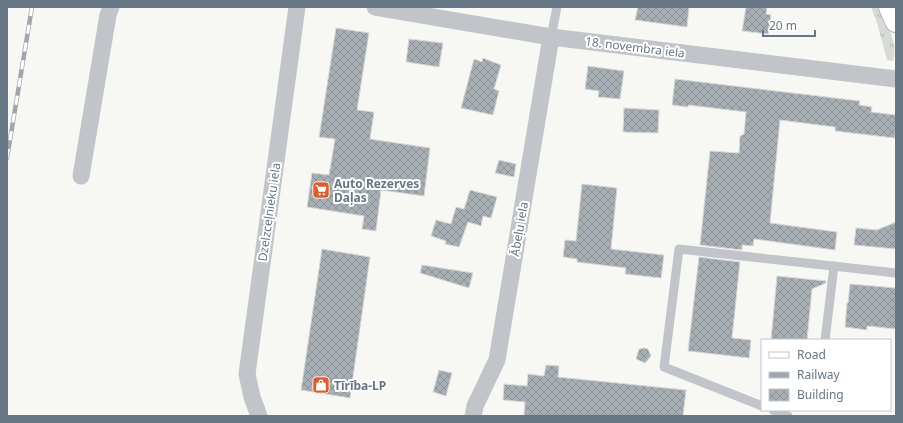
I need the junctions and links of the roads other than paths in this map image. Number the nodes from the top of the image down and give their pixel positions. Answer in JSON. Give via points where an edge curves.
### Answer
{"nodes":[{"id":1,"x":111,"y":7,"type":"edge"},
{"id":2,"x":297,"y":7,"type":"edge"},
{"id":3,"x":375,"y":7,"type":"edge"},
{"id":4,"x":557,"y":7,"type":"edge"},
{"id":5,"x":890,"y":7,"type":"edge"},
{"id":6,"x":896,"y":21,"type":"edge"},
{"id":7,"x":551,"y":37,"type":"junction"},
{"id":8,"x":896,"y":79,"type":"edge"},
{"id":9,"x":81,"y":176,"type":"dead end"},
{"id":10,"x":834,"y":266,"type":"junction"},
{"id":11,"x":896,"y":273,"type":"edge"},
{"id":12,"x":825,"y":339,"type":"edge"},
{"id":13,"x":761,"y":406,"type":"edge"},
{"id":14,"x":776,"y":411,"type":"edge"},
{"id":15,"x":259,"y":416,"type":"edge"},
{"id":16,"x":473,"y":416,"type":"edge"},
{"id":17,"x":788,"y":416,"type":"edge"}],
"edges":[{"from":1,"to":9,"type":"street"},
{"from":2,"to":15,"type":"street","name":"Dzelzceļnieku iela","via":[[247,374]]},
{"from":3,"to":7,"type":"street","name":"18. novembra iela"},
{"from":4,"to":7,"type":"lane"},
{"from":5,"to":6,"type":"main road"},
{"from":7,"to":8,"type":"street","name":"18. novembra iela"},
{"from":7,"to":16,"type":"street","name":"Ābeļu iela","via":[[497,360],[475,406]]},
{"from":10,"to":11,"type":"lane"},
{"from":10,"to":12,"type":"lane"},
{"from":10,"to":13,"type":"lane","via":[[679,249],[664,367]]},
{"from":14,"to":17,"type":"lane"}]}
